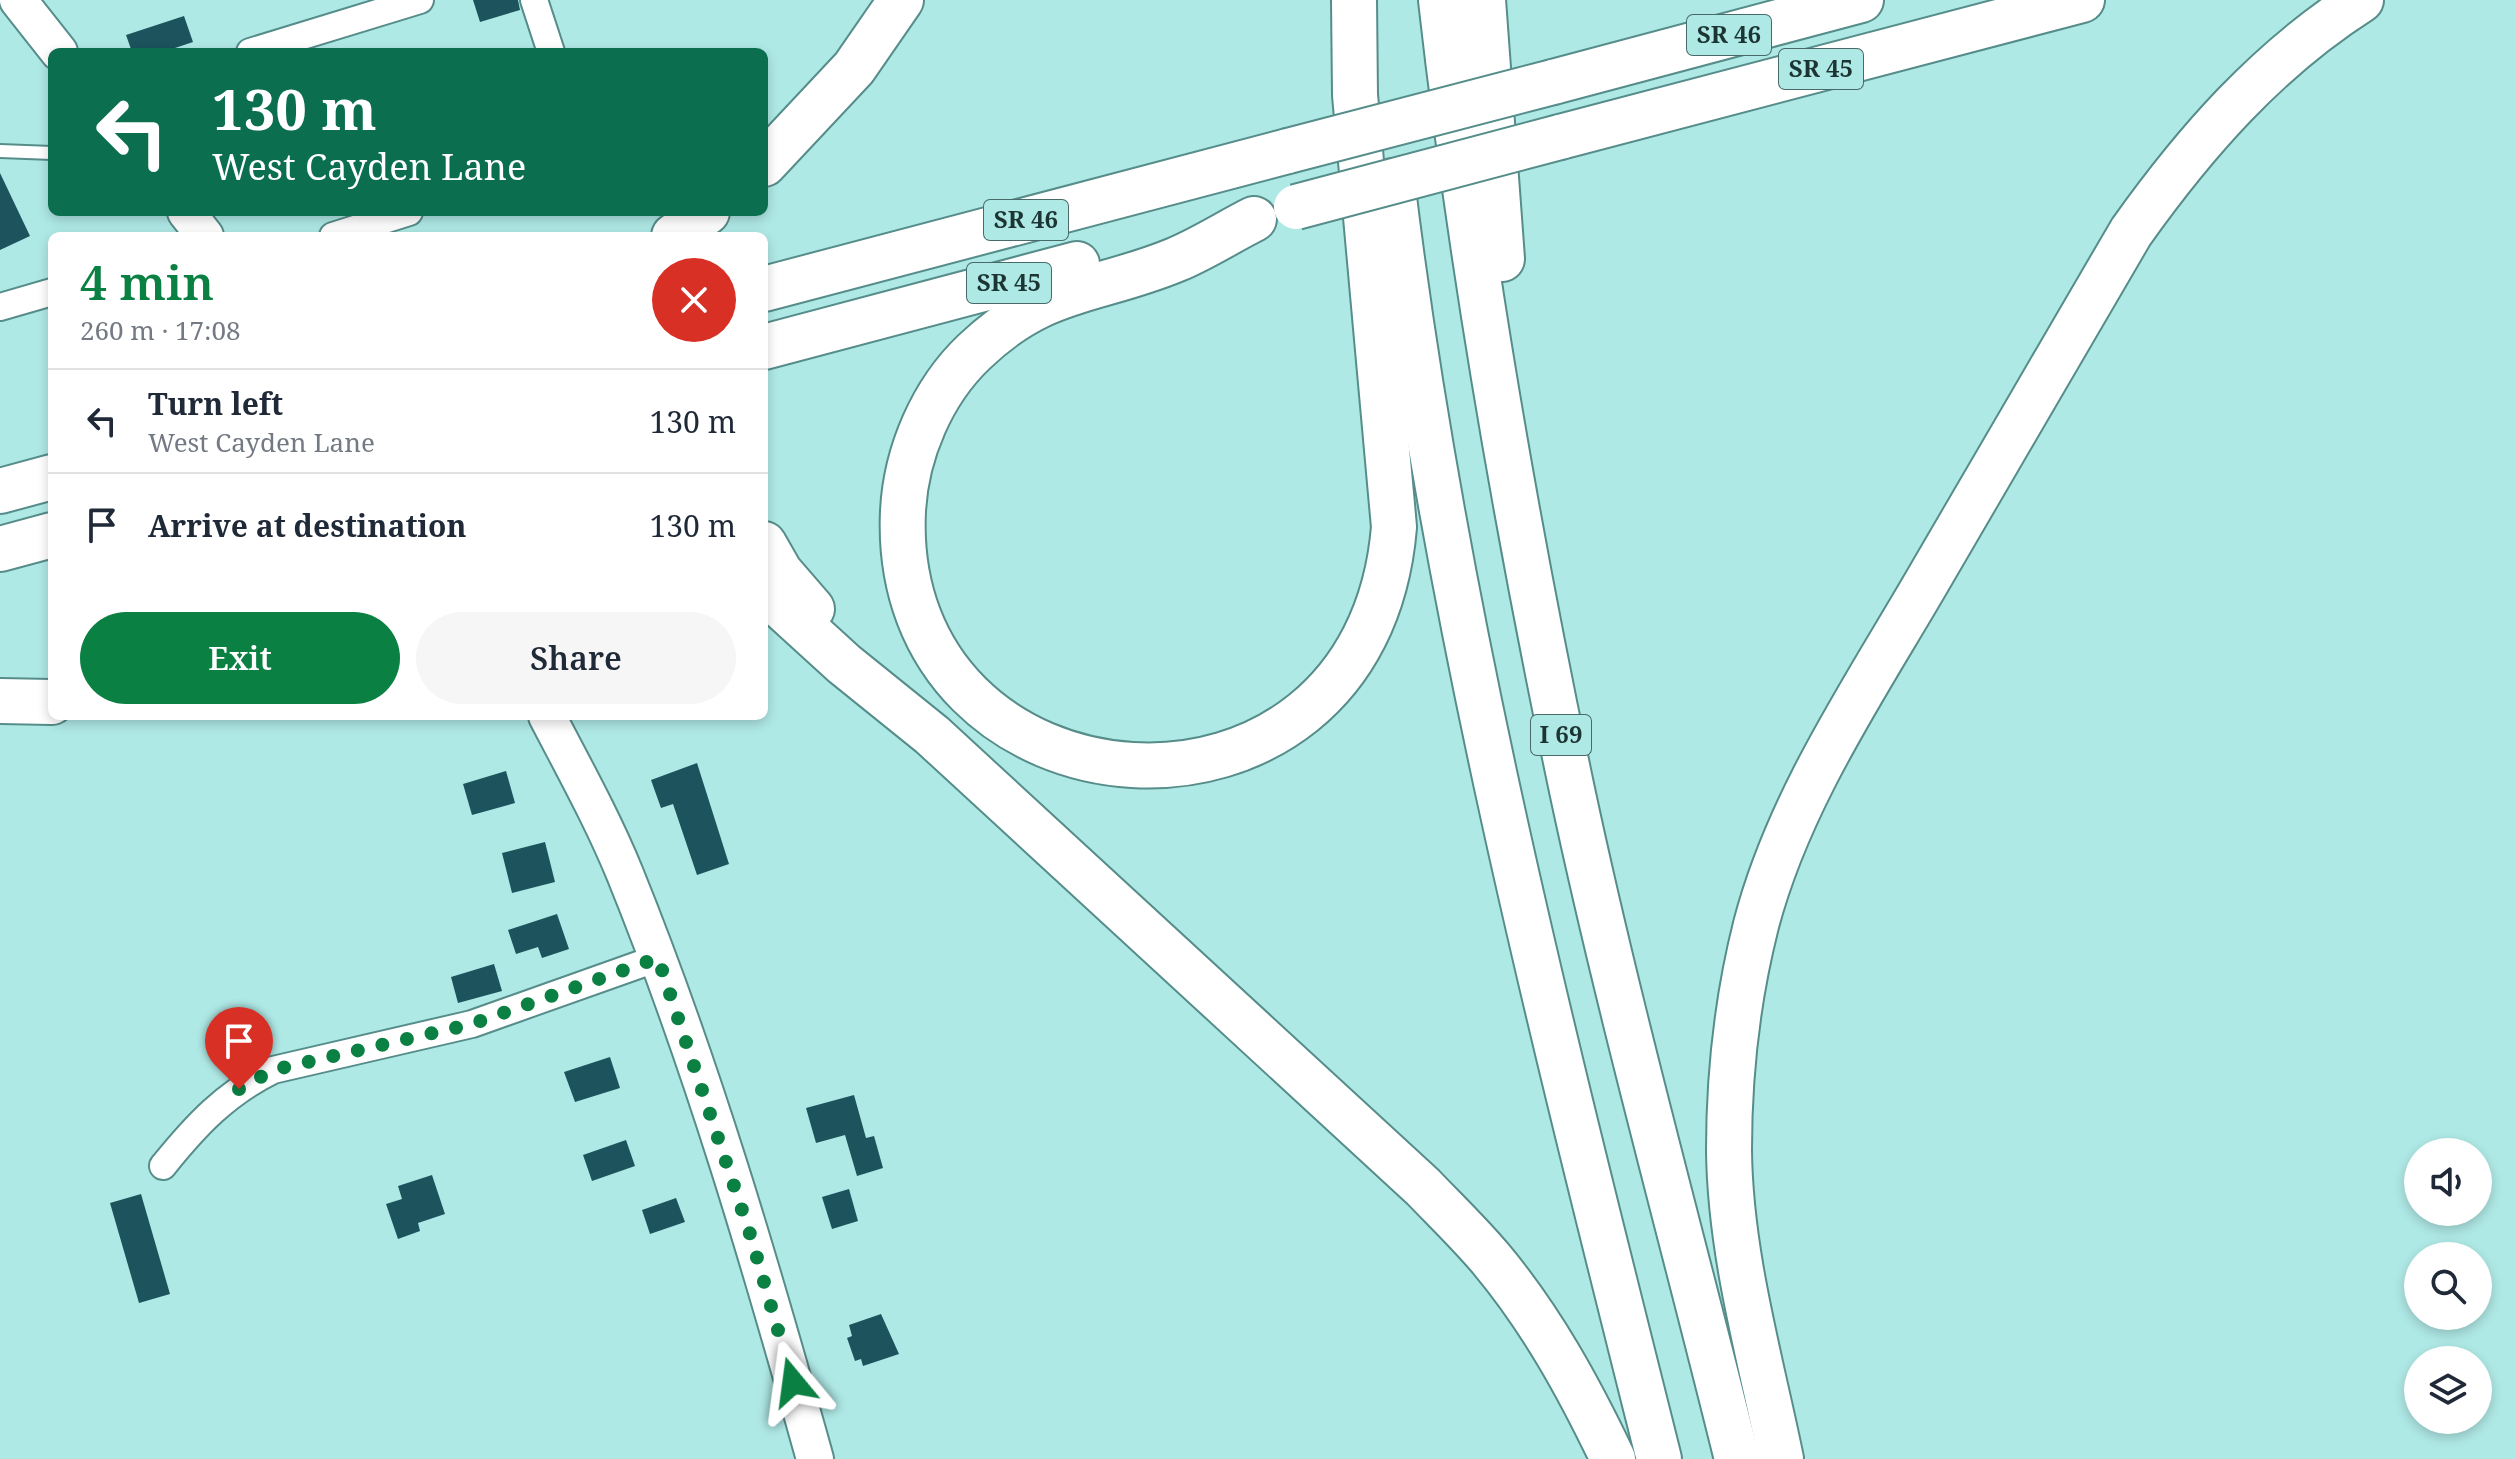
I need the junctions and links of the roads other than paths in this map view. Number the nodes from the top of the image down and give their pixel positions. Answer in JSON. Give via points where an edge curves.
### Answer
{"nodes":[{"id":1,"x":18,"y":0,"type":"edge"},
{"id":2,"x":420,"y":0,"type":"edge"},
{"id":3,"x":534,"y":0,"type":"edge"},
{"id":4,"x":901,"y":0,"type":"edge"},
{"id":5,"x":1354,"y":0,"type":"edge"},
{"id":6,"x":1371,"y":0,"type":"edge"},
{"id":7,"x":1441,"y":0,"type":"edge"},
{"id":8,"x":1483,"y":0,"type":"edge"},
{"id":9,"x":1791,"y":0,"type":"edge"},
{"id":10,"x":1861,"y":0,"type":"edge"},
{"id":11,"x":2082,"y":0,"type":"edge"},
{"id":12,"x":2361,"y":0,"type":"edge"},
{"id":13,"x":56,"y":48,"type":"edge"},
{"id":14,"x":263,"y":48,"type":"edge"},
{"id":15,"x":550,"y":48,"type":"edge"},
{"id":16,"x":1596,"y":70,"type":"junction"},
{"id":17,"x":0,"y":151,"type":"edge"},
{"id":18,"x":48,"y":153,"type":"edge"},
{"id":19,"x":768,"y":160,"type":"edge"},
{"id":20,"x":189,"y":216,"type":"edge"},
{"id":21,"x":396,"y":216,"type":"edge"},
{"id":22,"x":702,"y":216,"type":"edge"},
{"id":23,"x":1254,"y":219,"type":"junction"},
{"id":24,"x":202,"y":232,"type":"edge"},
{"id":25,"x":346,"y":232,"type":"edge"},
{"id":26,"x":680,"y":232,"type":"edge"},
{"id":27,"x":783,"y":284,"type":"edge"},
{"id":28,"x":48,"y":293,"type":"edge"},
{"id":29,"x":768,"y":302,"type":"edge"},
{"id":30,"x":0,"y":307,"type":"edge"},
{"id":31,"x":768,"y":346,"type":"edge"},
{"id":32,"x":1509,"y":465,"type":"junction"},
{"id":33,"x":48,"y":478,"type":"edge"},
{"id":34,"x":0,"y":491,"type":"edge"},
{"id":35,"x":48,"y":536,"type":"edge"},
{"id":36,"x":0,"y":549,"type":"edge"},
{"id":37,"x":768,"y":551,"type":"edge"},
{"id":38,"x":768,"y":595,"type":"edge"},
{"id":39,"x":0,"y":701,"type":"edge"},
{"id":40,"x":48,"y":702,"type":"edge"},
{"id":41,"x":549,"y":720,"type":"edge"},
{"id":42,"x":932,"y":735,"type":"junction"},
{"id":43,"x":658,"y":958,"type":"junction"},
{"id":44,"x":163,"y":1166,"type":"dead end"},
{"id":45,"x":815,"y":1459,"type":"edge"},
{"id":46,"x":1613,"y":1459,"type":"edge"},
{"id":47,"x":1659,"y":1459,"type":"edge"},
{"id":48,"x":1737,"y":1459,"type":"edge"},
{"id":49,"x":1781,"y":1459,"type":"edge"}],
"edges":[{"from":1,"to":13,"type":"street"},
{"from":2,"to":14,"type":"street"},
{"from":3,"to":15,"type":"street"},
{"from":4,"to":19,"type":"highway","via":[[854,68]]},
{"from":5,"to":23,"type":"highway","via":[[1355,95],[1394,527],[1386,584],[1374,621],[1351,660],[1311,706],[1256,744],[1220,758],[1154,768],[1069,755],[982,704],[947,665],[923,623],[902,530],[919,437],[952,377],[1022,314],[1070,291],[1174,260]]},
{"from":6,"to":47,"type":"highway","via":[[1410,311],[1474,678],[1538,975]]},
{"from":7,"to":32,"type":"highway","number":"I 69","via":[[1469,221]]},
{"from":8,"to":32,"type":"highway","via":[[1502,252]]},
{"from":9,"to":16,"type":"highway"},
{"from":10,"to":16,"type":"highway","number":"SR 46"},
{"from":11,"to":23,"type":"highway","number":"SR 45","bridge":true},
{"from":12,"to":49,"type":"highway","via":[[2302,43],[2228,110],[2131,232],[1820,768],[1789,835],[1757,923],[1743,988],[1729,1148],[1737,1247]]},
{"from":16,"to":27,"type":"highway","number":"SR 46","bridge":true},
{"from":17,"to":18,"type":"lane"},
{"from":20,"to":24,"type":"street"},
{"from":21,"to":25,"type":"street"},
{"from":22,"to":26,"type":"highway"},
{"from":23,"to":31,"type":"highway","number":"SR 45"},
{"from":27,"to":29,"type":"highway"},
{"from":28,"to":30,"type":"street"},
{"from":32,"to":48,"type":"highway","number":"I 69","via":[[1573,793]]},
{"from":33,"to":34,"type":"highway"},
{"from":35,"to":36,"type":"highway"},
{"from":37,"to":42,"type":"highway","via":[[797,592]]},
{"from":38,"to":42,"type":"highway"},
{"from":39,"to":40,"type":"highway"},
{"from":41,"to":43,"type":"street","via":[[624,871]]},
{"from":42,"to":46,"type":"highway","via":[[1423,1187],[1491,1258],[1578,1387]]},
{"from":43,"to":44,"type":"street","via":[[472,1024],[273,1070],[205,1115]]},
{"from":43,"to":45,"type":"street","via":[[751,1237]]}]}
